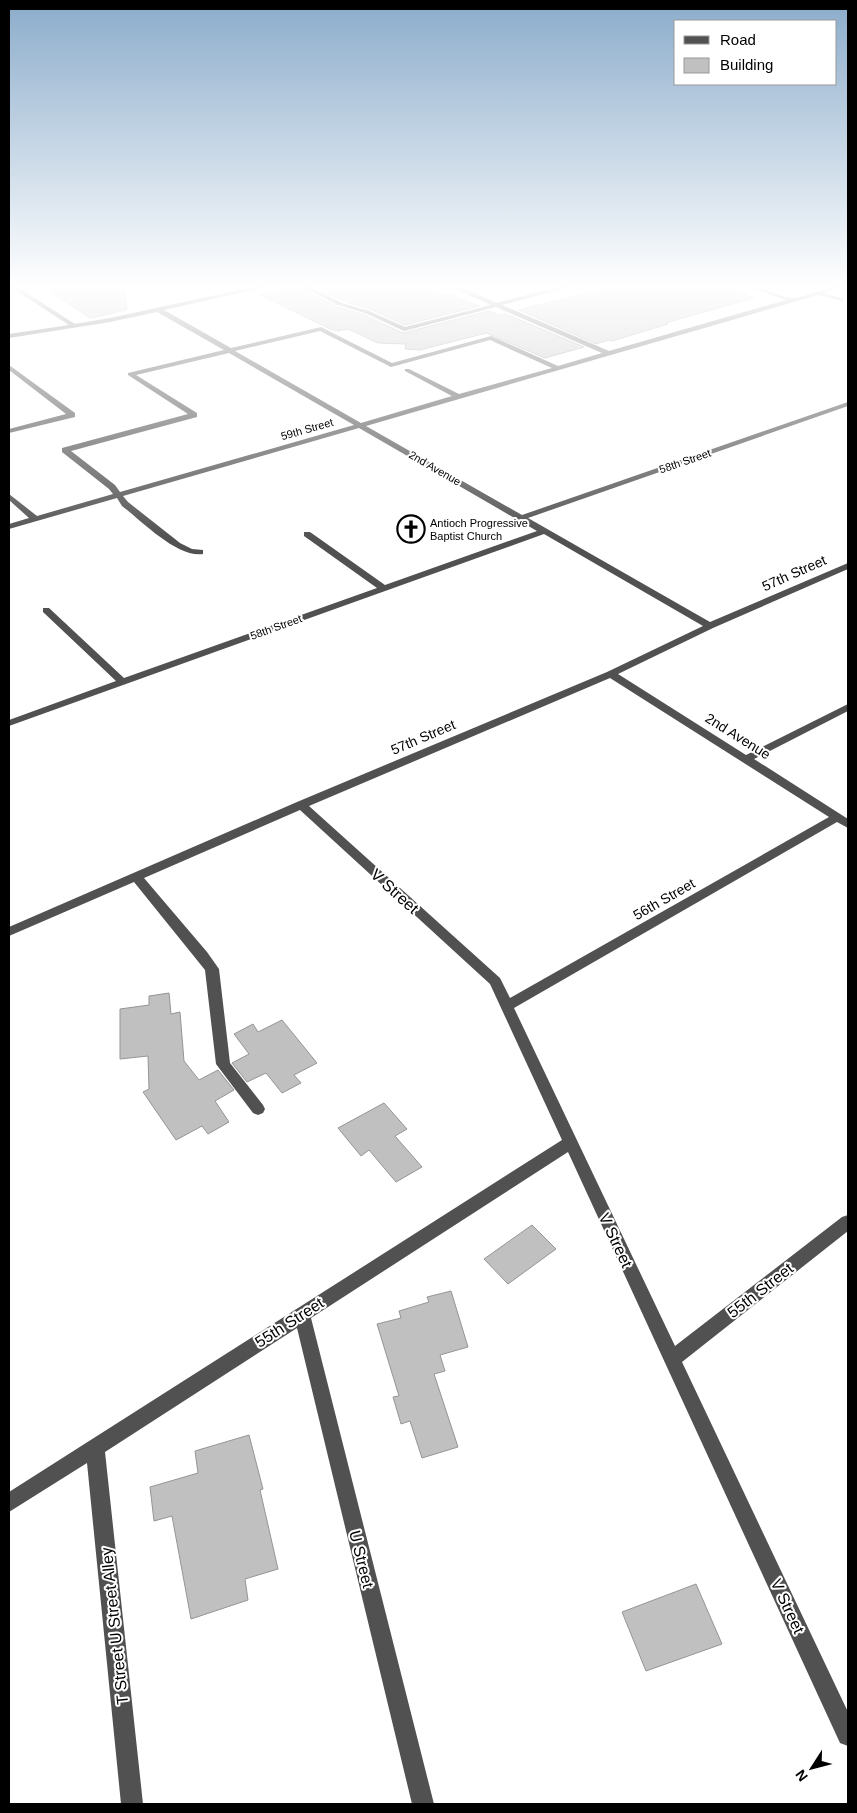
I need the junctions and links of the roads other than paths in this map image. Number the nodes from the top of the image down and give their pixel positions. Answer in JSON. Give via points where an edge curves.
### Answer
{"nodes":[{"id":1,"x":14,"y":371,"type":"edge"},
{"id":2,"x":144,"y":371,"type":"edge"},
{"id":3,"x":265,"y":371,"type":"edge"},
{"id":4,"x":408,"y":371,"type":"edge"},
{"id":5,"x":549,"y":371,"type":"edge"},
{"id":6,"x":459,"y":397,"type":"junction"},
{"id":7,"x":848,"y":404,"type":"edge"},
{"id":8,"x":360,"y":425,"type":"junction"},
{"id":9,"x":9,"y":431,"type":"edge"},
{"id":10,"x":431,"y":466,"type":"junction"},
{"id":11,"x":419,"y":470,"type":"dead end"},
{"id":12,"x":118,"y":495,"type":"junction"},
{"id":13,"x":9,"y":496,"type":"edge"},
{"id":14,"x":521,"y":518,"type":"junction"},
{"id":15,"x":35,"y":519,"type":"junction"},
{"id":16,"x":9,"y":527,"type":"edge"},
{"id":17,"x":544,"y":530,"type":"junction"},
{"id":18,"x":307,"y":534,"type":"dead end"},
{"id":19,"x":200,"y":552,"type":"dead end"},
{"id":20,"x":848,"y":566,"type":"edge"},
{"id":21,"x":383,"y":588,"type":"junction"},
{"id":22,"x":46,"y":610,"type":"dead end"},
{"id":23,"x":710,"y":626,"type":"junction"},
{"id":24,"x":611,"y":674,"type":"junction"},
{"id":25,"x":122,"y":682,"type":"junction"},
{"id":26,"x":848,"y":707,"type":"edge"},
{"id":27,"x":9,"y":723,"type":"edge"},
{"id":28,"x":746,"y":759,"type":"junction"},
{"id":29,"x":301,"y":804,"type":"junction"},
{"id":30,"x":837,"y":817,"type":"junction"},
{"id":31,"x":848,"y":824,"type":"edge"},
{"id":32,"x":136,"y":877,"type":"junction"},
{"id":33,"x":9,"y":932,"type":"edge"},
{"id":34,"x":506,"y":1006,"type":"junction"},
{"id":35,"x":258,"y":1109,"type":"dead end"},
{"id":36,"x":570,"y":1143,"type":"junction"},
{"id":37,"x":848,"y":1222,"type":"edge"},
{"id":38,"x":302,"y":1314,"type":"junction"},
{"id":39,"x":672,"y":1359,"type":"junction"},
{"id":40,"x":95,"y":1448,"type":"junction"},
{"id":41,"x":9,"y":1502,"type":"edge"},
{"id":42,"x":848,"y":1735,"type":"edge"},
{"id":43,"x":132,"y":1804,"type":"edge"},
{"id":44,"x":423,"y":1804,"type":"edge"}],
"edges":[{"from":1,"to":9,"type":"street","via":[[72,415]]},
{"from":2,"to":12,"type":"street","via":[[130,374],[194,415],[65,450]]},
{"from":3,"to":8,"type":"street","name":"2nd Avenue"},
{"from":4,"to":6,"type":"street"},
{"from":5,"to":6,"type":"street","name":"59th Street"},
{"from":6,"to":8,"type":"street","name":"59th Street"},
{"from":7,"to":14,"type":"street","name":"58th Street"},
{"from":8,"to":10,"type":"street","name":"2nd Avenue"},
{"from":8,"to":12,"type":"street","name":"59th Street"},
{"from":10,"to":11,"type":"street"},
{"from":10,"to":14,"type":"street","name":"2nd Avenue"},
{"from":12,"to":15,"type":"street","name":"59th Street"},
{"from":12,"to":19,"type":"street","via":[[177,545]]},
{"from":13,"to":15,"type":"street"},
{"from":14,"to":17,"type":"street","name":"2nd Avenue"},
{"from":15,"to":16,"type":"street","name":"59th Street"},
{"from":17,"to":21,"type":"street","name":"58th Street","via":[[434,566]]},
{"from":17,"to":23,"type":"street","name":"2nd Avenue"},
{"from":18,"to":21,"type":"street"},
{"from":20,"to":23,"type":"street","name":"57th Street"},
{"from":21,"to":25,"type":"street","name":"58th Street"},
{"from":22,"to":25,"type":"street"},
{"from":23,"to":24,"type":"street","name":"57th Street"},
{"from":24,"to":28,"type":"street","name":"2nd Avenue"},
{"from":24,"to":29,"type":"street","name":"57th Street"},
{"from":25,"to":27,"type":"street","name":"58th Street"},
{"from":26,"to":28,"type":"street"},
{"from":28,"to":30,"type":"street","name":"2nd Avenue"},
{"from":29,"to":32,"type":"street","name":"57th Street"},
{"from":29,"to":34,"type":"street","name":"V Street","via":[[494,981]]},
{"from":30,"to":31,"type":"street","name":"2nd Avenue"},
{"from":30,"to":34,"type":"street","name":"56th Street"},
{"from":32,"to":33,"type":"street","name":"57th Street"},
{"from":32,"to":35,"type":"street","via":[[212,969],[224,1064]]},
{"from":34,"to":36,"type":"street","name":"V Street"},
{"from":36,"to":38,"type":"street","name":"55th Street"},
{"from":36,"to":39,"type":"street","name":"V Street"},
{"from":37,"to":39,"type":"street","name":"55th Street"},
{"from":38,"to":40,"type":"street","name":"55th Street"},
{"from":38,"to":44,"type":"street","name":"U Street"},
{"from":39,"to":42,"type":"street","name":"V Street"},
{"from":40,"to":41,"type":"street","name":"55th Street"},
{"from":40,"to":43,"type":"street","name":"T Street U Street Alley"}]}
